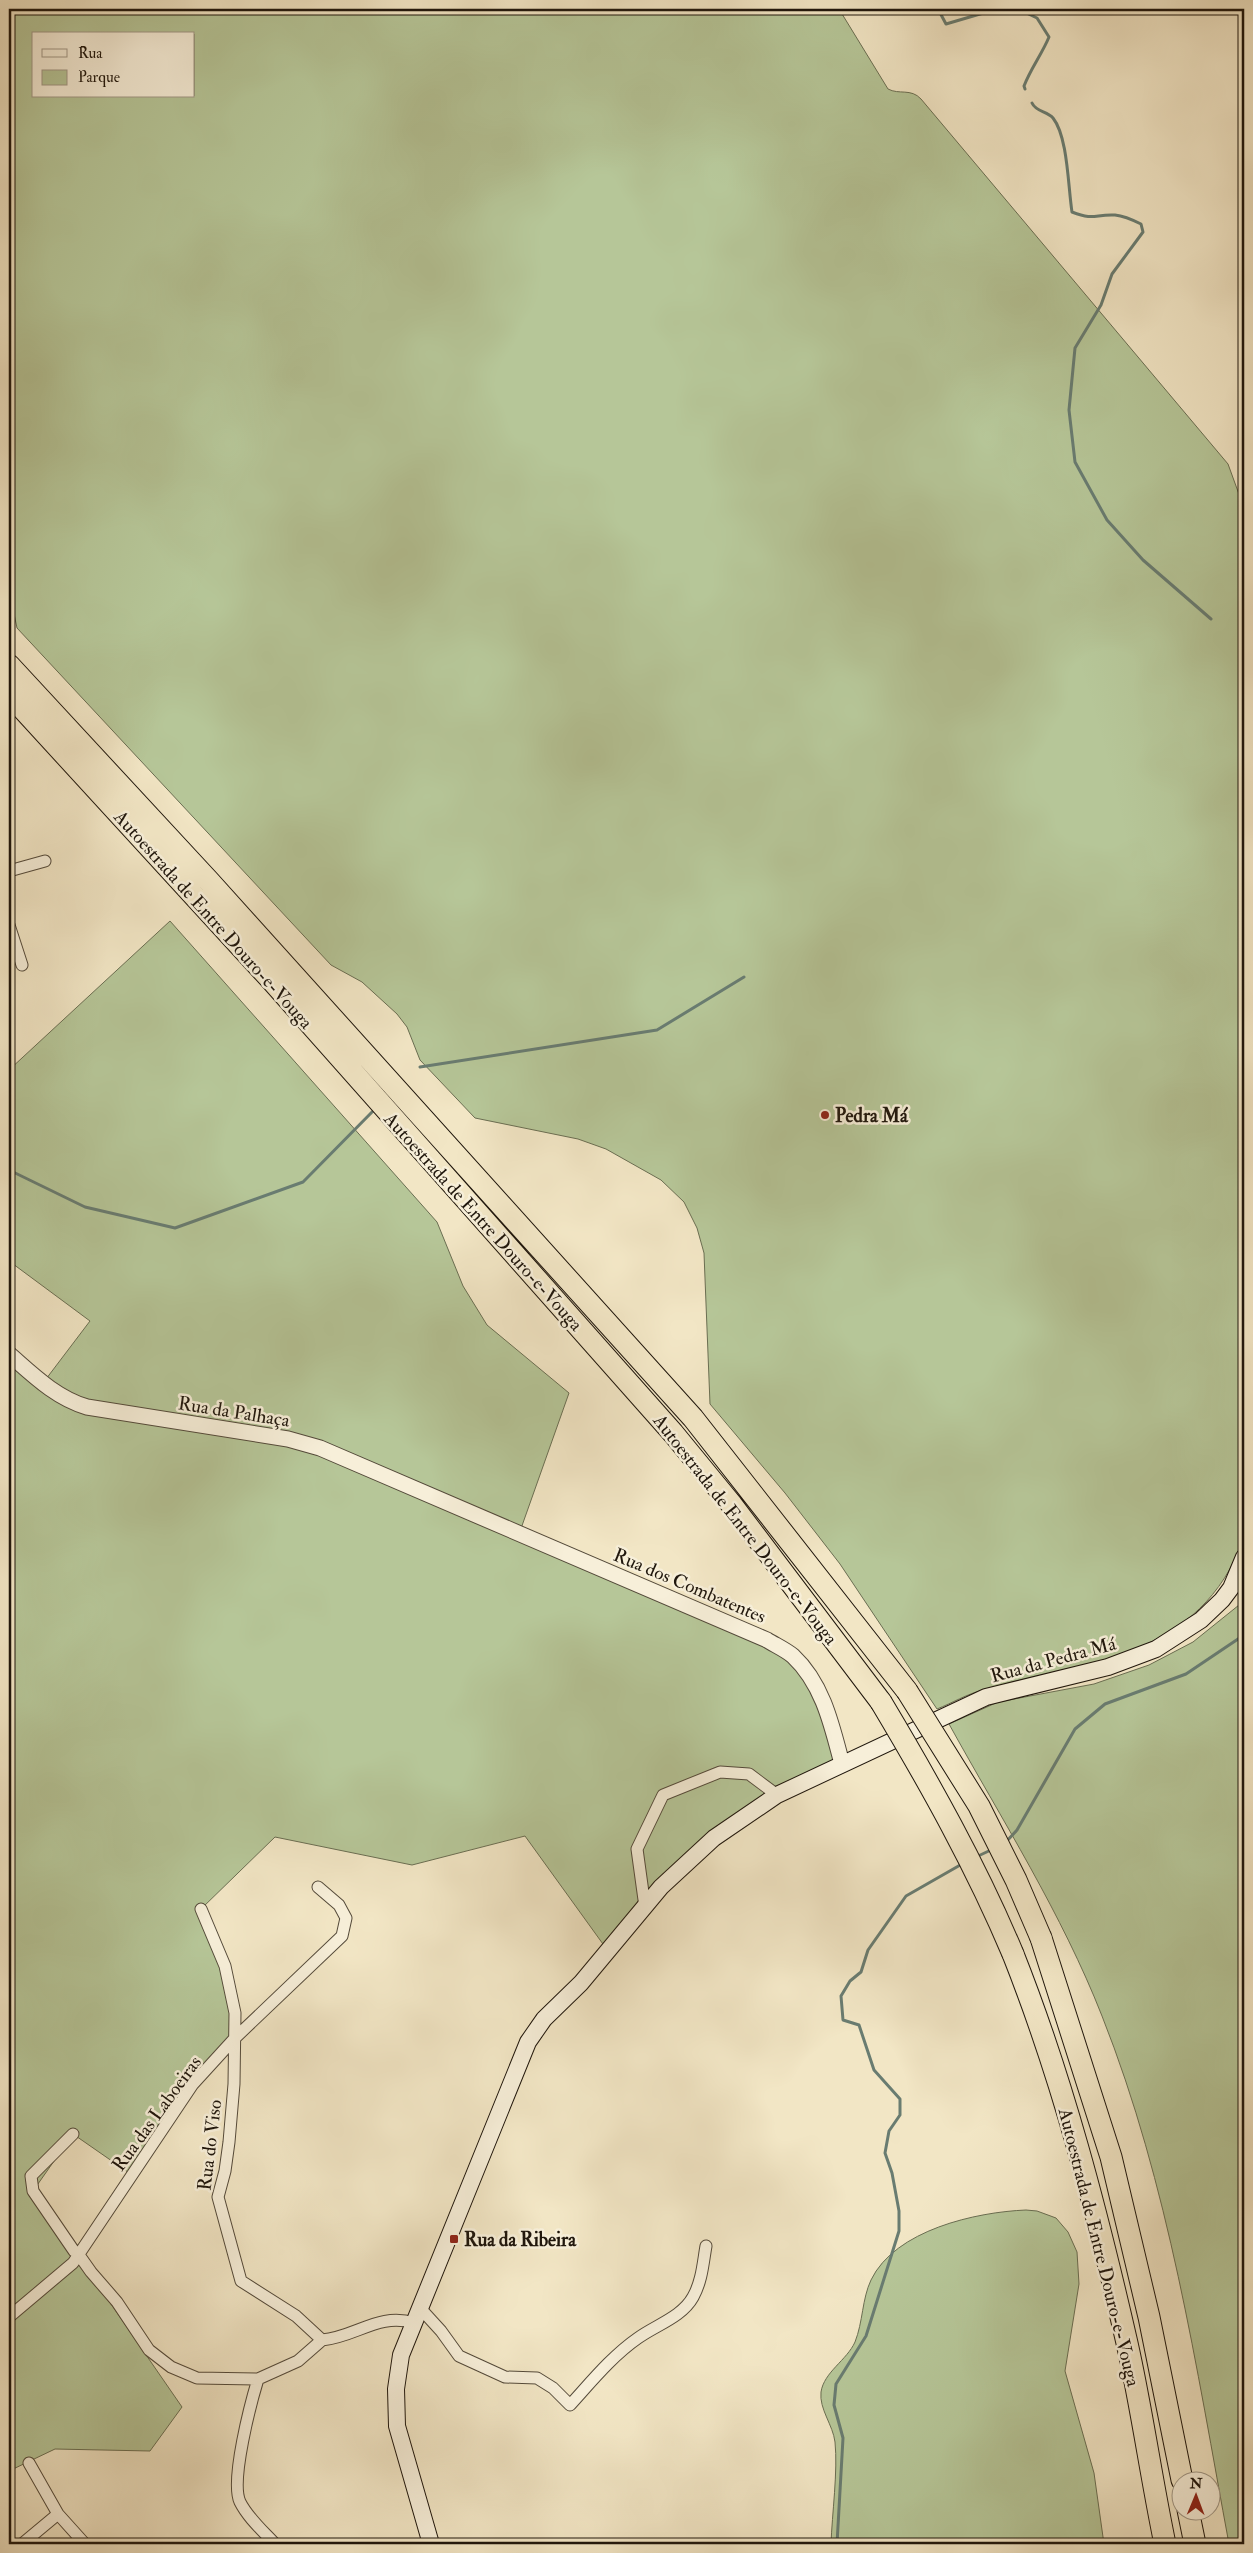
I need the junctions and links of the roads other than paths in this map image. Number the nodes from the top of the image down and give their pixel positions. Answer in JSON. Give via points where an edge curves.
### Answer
{"nodes":[{"id":1,"x":9,"y":665,"type":"edge"},
{"id":2,"x":9,"y":694,"type":"edge"},
{"id":3,"x":45,"y":861,"type":"dead end"},
{"id":4,"x":9,"y":871,"type":"edge"},
{"id":5,"x":9,"y":925,"type":"edge"},
{"id":6,"x":22,"y":964,"type":"dead end"},
{"id":7,"x":9,"y":1354,"type":"edge"},
{"id":8,"x":458,"y":1508,"type":"joint"},
{"id":9,"x":1244,"y":1558,"type":"edge"},
{"id":10,"x":842,"y":1764,"type":"junction"},
{"id":11,"x":777,"y":1795,"type":"junction"},
{"id":12,"x":318,"y":1887,"type":"dead end"},
{"id":13,"x":645,"y":1907,"type":"junction"},
{"id":14,"x":201,"y":1909,"type":"dead end"},
{"id":15,"x":235,"y":2038,"type":"junction"},
{"id":16,"x":73,"y":2134,"type":"dead end"},
{"id":17,"x":706,"y":2246,"type":"dead end"},
{"id":18,"x":79,"y":2255,"type":"junction"},
{"id":19,"x":417,"y":2316,"type":"junction"},
{"id":20,"x":9,"y":2318,"type":"edge"},
{"id":21,"x":322,"y":2340,"type":"junction"},
{"id":22,"x":258,"y":2379,"type":"junction"},
{"id":23,"x":29,"y":2463,"type":"dead end"},
{"id":24,"x":1180,"y":2470,"type":"edge"},
{"id":25,"x":58,"y":2514,"type":"junction"},
{"id":26,"x":1190,"y":2520,"type":"edge"},
{"id":27,"x":22,"y":2544,"type":"edge"},
{"id":28,"x":85,"y":2544,"type":"edge"},
{"id":29,"x":275,"y":2544,"type":"edge"},
{"id":30,"x":431,"y":2544,"type":"edge"},
{"id":31,"x":1165,"y":2544,"type":"edge"},
{"id":32,"x":1195,"y":2544,"type":"edge"}],
"edges":[{"from":1,"to":24,"type":"highway","name":"Autoestrada de Entre Douro-e-Vouga","bridge":true,"via":[[693,1418],[907,1691],[978,1806],[1041,1938],[1111,2157],[1149,2317]]},
{"from":2,"to":31,"type":"highway","name":"Autoestrada de Entre Douro-e-Vouga","bridge":true,"via":[[273,982],[673,1433],[732,1505],[881,1702],[955,1829],[1014,1954],[1035,2010],[1085,2170],[1127,2344]]},
{"from":3,"to":4,"type":"street"},
{"from":5,"to":6,"type":"street"},
{"from":7,"to":8,"type":"street","name":"Rua da Palhaça","via":[[71,1402],[288,1439],[312,1446]]},
{"from":8,"to":10,"type":"street","name":"Rua dos Combatentes","via":[[767,1640],[793,1656],[814,1681],[829,1715]]},
{"from":9,"to":10,"type":"main road","name":"Rua da Pedra Má","via":[[1222,1600],[1201,1620],[1156,1649],[1108,1667],[986,1697]]},
{"from":10,"to":11,"type":"main road"},
{"from":11,"to":13,"type":"main road","via":[[714,1838],[661,1887]]},
{"from":11,"to":13,"type":"street","via":[[749,1774],[720,1772],[663,1796],[637,1849]]},
{"from":12,"to":15,"type":"street","name":"Rua das Laboeiras","via":[[338,1905],[346,1918],[342,1936]]},
{"from":13,"to":19,"type":"main road","via":[[581,1983],[544,2019],[528,2042]]},
{"from":14,"to":15,"type":"street","name":"Rua do Viso","via":[[225,1966],[235,2013]]},
{"from":15,"to":18,"type":"street","name":"Rua das Laboeiras","via":[[193,2084]]},
{"from":15,"to":21,"type":"street","name":"Rua do Viso","via":[[229,2142],[218,2196],[230,2247],[241,2281],[296,2316]]},
{"from":16,"to":18,"type":"street","via":[[31,2176],[33,2191]]},
{"from":17,"to":19,"type":"street","via":[[700,2280],[688,2304],[637,2338],[570,2406],[553,2388],[536,2378],[505,2376],[459,2356],[441,2331]]},
{"from":18,"to":20,"type":"street","name":"Rua das Laboeiras"},
{"from":18,"to":22,"type":"street","via":[[150,2350],[171,2367],[197,2378]]},
{"from":19,"to":21,"type":"street","via":[[372,2324],[338,2339]]},
{"from":19,"to":30,"type":"main road","via":[[401,2355],[398,2372],[398,2426]]},
{"from":21,"to":22,"type":"street","via":[[298,2361]]},
{"from":22,"to":29,"type":"street","via":[[247,2418],[239,2474],[239,2500]]},
{"from":23,"to":25,"type":"street"},
{"from":25,"to":27,"type":"street"},
{"from":25,"to":28,"type":"street"},
{"from":26,"to":32,"type":"highway"}]}
